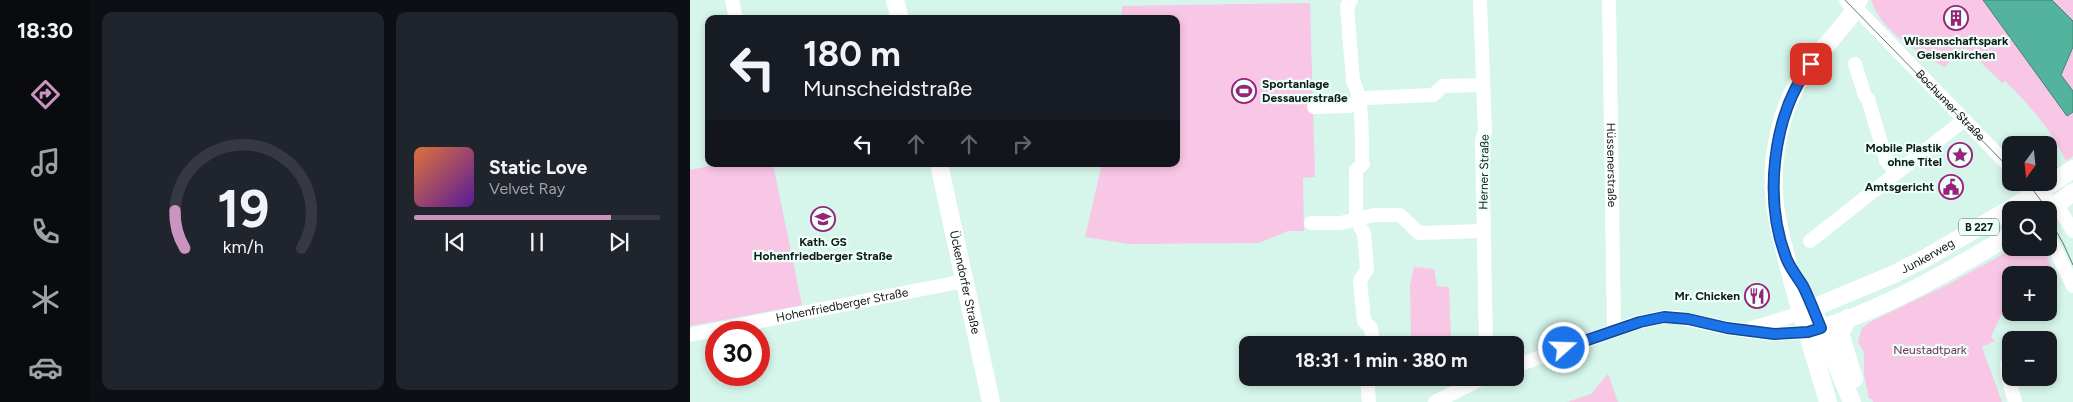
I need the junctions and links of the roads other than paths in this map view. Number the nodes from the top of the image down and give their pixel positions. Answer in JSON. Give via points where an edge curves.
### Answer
{"nodes":[{"id":1,"x":732,"y":0,"type":"edge"},
{"id":2,"x":895,"y":0,"type":"edge"},
{"id":3,"x":1351,"y":0,"type":"edge"},
{"id":4,"x":1480,"y":0,"type":"edge"},
{"id":5,"x":1609,"y":0,"type":"edge"},
{"id":6,"x":1855,"y":3,"type":"edge"},
{"id":7,"x":735,"y":15,"type":"edge"},
{"id":8,"x":899,"y":15,"type":"edge"},
{"id":9,"x":1855,"y":64,"type":"dead end"},
{"id":10,"x":1483,"y":85,"type":"junction"},
{"id":11,"x":1358,"y":102,"type":"junction"},
{"id":12,"x":1314,"y":107,"type":"dead end"},
{"id":13,"x":1964,"y":120,"type":"junction"},
{"id":14,"x":2002,"y":159,"type":"edge"},
{"id":15,"x":940,"y":167,"type":"edge"},
{"id":16,"x":2073,"y":169,"type":"edge"},
{"id":17,"x":1896,"y":173,"type":"junction"},
{"id":18,"x":2073,"y":192,"type":"edge"},
{"id":19,"x":2033,"y":196,"type":"edge"},
{"id":20,"x":2057,"y":205,"type":"edge"},
{"id":21,"x":2057,"y":213,"type":"edge"},
{"id":22,"x":1356,"y":219,"type":"junction"},
{"id":23,"x":1311,"y":223,"type":"dead end"},
{"id":24,"x":1483,"y":231,"type":"junction"},
{"id":25,"x":2073,"y":231,"type":"edge"},
{"id":26,"x":2002,"y":240,"type":"edge"},
{"id":27,"x":1810,"y":241,"type":"dead end"},
{"id":28,"x":2057,"y":253,"type":"edge"},
{"id":29,"x":964,"y":281,"type":"junction"},
{"id":30,"x":2073,"y":286,"type":"edge"},
{"id":31,"x":1807,"y":311,"type":"junction"},
{"id":32,"x":1848,"y":318,"type":"junction"},
{"id":33,"x":1749,"y":330,"type":"junction"},
{"id":34,"x":1814,"y":330,"type":"junction"},
{"id":35,"x":1614,"y":331,"type":"junction"},
{"id":36,"x":690,"y":335,"type":"edge"},
{"id":37,"x":1372,"y":336,"type":"edge"},
{"id":38,"x":1486,"y":336,"type":"edge"},
{"id":39,"x":1524,"y":363,"type":"edge"},
{"id":40,"x":1368,"y":386,"type":"edge"},
{"id":41,"x":1467,"y":386,"type":"edge"},
{"id":42,"x":2011,"y":386,"type":"edge"},
{"id":43,"x":991,"y":402,"type":"edge"},
{"id":44,"x":1369,"y":402,"type":"edge"},
{"id":45,"x":1435,"y":402,"type":"edge"},
{"id":46,"x":1828,"y":402,"type":"edge"},
{"id":47,"x":1852,"y":402,"type":"edge"},
{"id":48,"x":1858,"y":402,"type":"edge"},
{"id":49,"x":2015,"y":402,"type":"edge"}],
"edges":[{"from":1,"to":7,"type":"street"},
{"from":2,"to":8,"type":"main road"},
{"from":3,"to":11,"type":"street","via":[[1347,6],[1353,81],[1358,90]]},
{"from":4,"to":10,"type":"street","name":"Herner Straße"},
{"from":5,"to":35,"type":"street","name":"Hüssenerstraße"},
{"from":6,"to":13,"type":"street","name":"Bochumer Straße"},
{"from":6,"to":31,"type":"main road","via":[[1843,27],[1803,74],[1790,100],[1775,167],[1775,204],[1788,262],[1802,285]]},
{"from":9,"to":17,"type":"street","via":[[1886,160]]},
{"from":10,"to":11,"type":"street","via":[[1444,86],[1433,95],[1366,98]]},
{"from":10,"to":24,"type":"street","name":"Herner Straße"},
{"from":11,"to":12,"type":"street","via":[[1349,106]]},
{"from":11,"to":22,"type":"street","via":[[1362,122],[1362,161],[1356,170]]},
{"from":13,"to":14,"type":"street","name":"Bochumer Straße"},
{"from":13,"to":17,"type":"street"},
{"from":15,"to":29,"type":"main road","name":"Ückendorfer Straße"},
{"from":16,"to":19,"type":"main road","name":"Junkerweg","number":"B 227"},
{"from":17,"to":27,"type":"street"},
{"from":18,"to":20,"type":"main road"},
{"from":19,"to":31,"type":"main road","name":"Junkerweg","number":"B 227","via":[[1922,260]]},
{"from":21,"to":25,"type":"street"},
{"from":22,"to":23,"type":"street","via":[[1341,223]]},
{"from":22,"to":24,"type":"street","via":[[1400,215],[1419,233]]},
{"from":22,"to":37,"type":"street","via":[[1364,234],[1367,269],[1360,281],[1364,321],[1371,328]]},
{"from":24,"to":38,"type":"street","name":"Herner Straße"},
{"from":26,"to":32,"type":"main road","name":"Junkerweg","number":"B 227","via":[[1954,268]]},
{"from":28,"to":30,"type":"street"},
{"from":29,"to":36,"type":"street","name":"Hohenfriedberger Straße"},
{"from":29,"to":43,"type":"main road","name":"Ückendorfer Straße"},
{"from":31,"to":33,"type":"street"},
{"from":31,"to":34,"type":"main road"},
{"from":32,"to":34,"type":"main road","name":"Junkerweg"},
{"from":32,"to":48,"type":"main road","via":[[1841,336]]},
{"from":33,"to":34,"type":"street","via":[[1774,334]]},
{"from":33,"to":35,"type":"street","via":[[1664,317]]},
{"from":34,"to":46,"type":"main road"},
{"from":34,"to":47,"type":"main road"},
{"from":35,"to":39,"type":"street"},
{"from":40,"to":44,"type":"street"},
{"from":41,"to":45,"type":"street"},
{"from":42,"to":49,"type":"street"}]}
